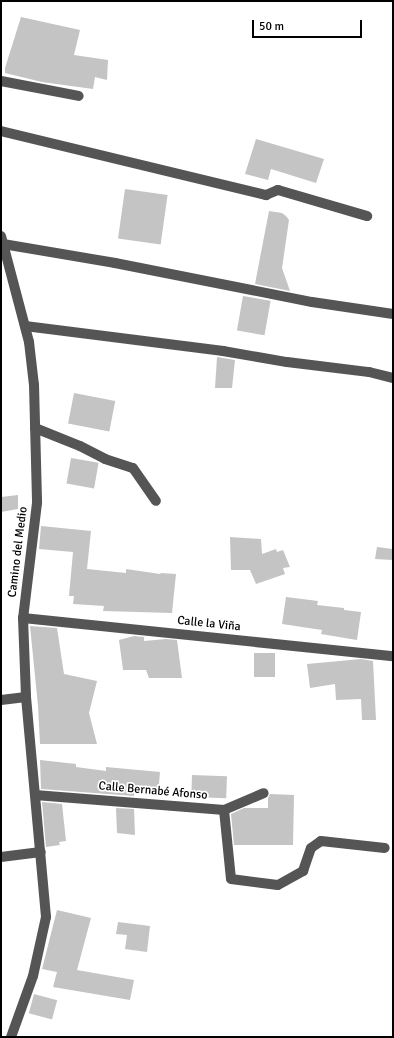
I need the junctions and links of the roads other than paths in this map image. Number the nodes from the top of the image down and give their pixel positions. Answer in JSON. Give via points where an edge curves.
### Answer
{"nodes":[{"id":1,"x":1,"y":81,"type":"edge"},
{"id":2,"x":79,"y":96,"type":"dead end"},
{"id":3,"x":1,"y":130,"type":"edge"},
{"id":4,"x":367,"y":216,"type":"dead end"},
{"id":5,"x":2,"y":240,"type":"edge"},
{"id":6,"x":5,"y":267,"type":"edge"},
{"id":7,"x":393,"y":314,"type":"edge"},
{"id":8,"x":25,"y":326,"type":"junction"},
{"id":9,"x":393,"y":378,"type":"edge"},
{"id":10,"x":35,"y":428,"type":"junction"},
{"id":11,"x":156,"y":501,"type":"dead end"},
{"id":12,"x":23,"y":618,"type":"junction"},
{"id":13,"x":393,"y":656,"type":"edge"},
{"id":14,"x":26,"y":697,"type":"junction"},
{"id":15,"x":1,"y":700,"type":"edge"},
{"id":16,"x":264,"y":793,"type":"dead end"},
{"id":17,"x":35,"y":795,"type":"junction"},
{"id":18,"x":224,"y":810,"type":"junction"},
{"id":19,"x":385,"y":848,"type":"dead end"},
{"id":20,"x":41,"y":852,"type":"junction"},
{"id":21,"x":1,"y":857,"type":"edge"},
{"id":22,"x":11,"y":1037,"type":"edge"}],
"edges":[{"from":1,"to":2,"type":"street"},
{"from":3,"to":4,"type":"street","via":[[266,195],[278,190]]},
{"from":5,"to":6,"type":"street","name":"Camino del Medio"},
{"from":5,"to":7,"type":"street","via":[[312,302]]},
{"from":6,"to":8,"type":"street","name":"Camino del Medio"},
{"from":8,"to":9,"type":"street","via":[[223,351],[369,372]]},
{"from":8,"to":10,"type":"street","name":"Camino del Medio","via":[[34,385]]},
{"from":10,"to":11,"type":"street","via":[[80,446],[104,459],[133,468]]},
{"from":10,"to":12,"type":"street","name":"Camino del Medio","via":[[37,503]]},
{"from":12,"to":13,"type":"street","name":"Calle la Viña"},
{"from":12,"to":14,"type":"street","name":"Camino del Medio"},
{"from":14,"to":15,"type":"street"},
{"from":14,"to":17,"type":"street","name":"Camino del Medio"},
{"from":16,"to":18,"type":"street","name":"Calle Bernabé Afonso"},
{"from":17,"to":18,"type":"street","name":"Calle Bernabé Afonso"},
{"from":17,"to":20,"type":"street","name":"Camino del Medio"},
{"from":18,"to":19,"type":"street","via":[[231,879],[278,885],[303,871],[310,848],[321,842]]},
{"from":20,"to":21,"type":"street"},
{"from":20,"to":22,"type":"street","name":"Camino del Medio","via":[[46,917],[33,976]]}]}
